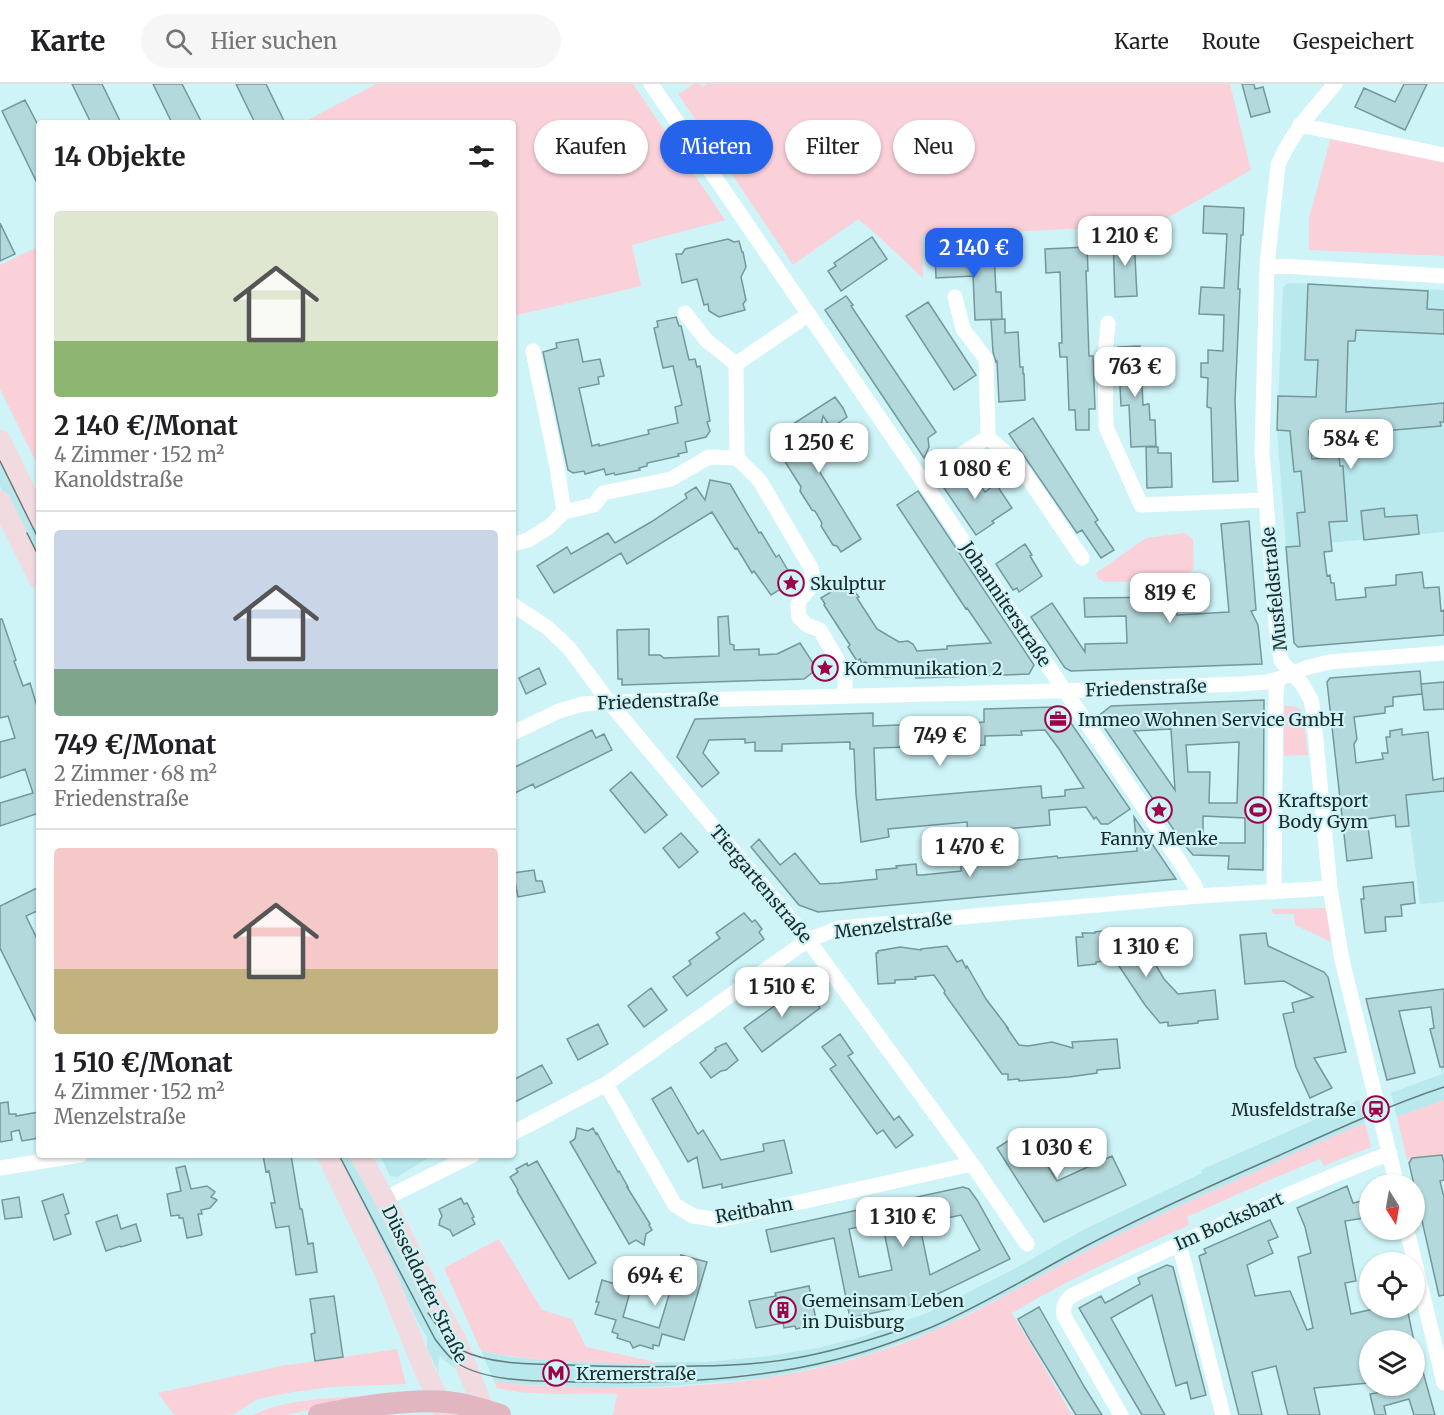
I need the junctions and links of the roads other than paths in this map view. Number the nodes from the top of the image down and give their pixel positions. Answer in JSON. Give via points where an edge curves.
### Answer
{"nodes":[{"id":1,"x":651,"y":84,"type":"edge"},
{"id":2,"x":1335,"y":84,"type":"edge"},
{"id":3,"x":1299,"y":125,"type":"junction"},
{"id":4,"x":1444,"y":155,"type":"edge"},
{"id":5,"x":1267,"y":265,"type":"junction"},
{"id":6,"x":1444,"y":276,"type":"edge"},
{"id":7,"x":955,"y":297,"type":"dead end"},
{"id":8,"x":685,"y":313,"type":"dead end"},
{"id":9,"x":809,"y":314,"type":"junction"},
{"id":10,"x":1108,"y":323,"type":"dead end"},
{"id":11,"x":532,"y":351,"type":"dead end"},
{"id":12,"x":736,"y":364,"type":"junction"},
{"id":13,"x":988,"y":437,"type":"junction"},
{"id":14,"x":0,"y":440,"type":"edge"},
{"id":15,"x":737,"y":458,"type":"junction"},
{"id":16,"x":922,"y":480,"type":"junction"},
{"id":17,"x":1266,"y":500,"type":"junction"},
{"id":18,"x":0,"y":501,"type":"edge"},
{"id":19,"x":36,"y":512,"type":"edge"},
{"id":20,"x":564,"y":512,"type":"junction"},
{"id":21,"x":516,"y":543,"type":"edge"},
{"id":22,"x":1082,"y":558,"type":"dead end"},
{"id":23,"x":36,"y":573,"type":"edge"},
{"id":24,"x":516,"y":607,"type":"edge"},
{"id":25,"x":1444,"y":653,"type":"edge"},
{"id":26,"x":1285,"y":676,"type":"junction"},
{"id":27,"x":1065,"y":690,"type":"junction"},
{"id":28,"x":845,"y":696,"type":"junction"},
{"id":29,"x":609,"y":702,"type":"junction"},
{"id":30,"x":516,"y":732,"type":"edge"},
{"id":31,"x":1330,"y":888,"type":"junction"},
{"id":32,"x":1274,"y":892,"type":"junction"},
{"id":33,"x":1199,"y":896,"type":"junction"},
{"id":34,"x":808,"y":940,"type":"junction"},
{"id":35,"x":606,"y":1084,"type":"junction"},
{"id":36,"x":516,"y":1131,"type":"edge"},
{"id":37,"x":1390,"y":1153,"type":"junction"},
{"id":38,"x":62,"y":1158,"type":"edge"},
{"id":39,"x":328,"y":1158,"type":"edge"},
{"id":40,"x":362,"y":1158,"type":"edge"},
{"id":41,"x":467,"y":1158,"type":"edge"},
{"id":42,"x":972,"y":1164,"type":"junction"},
{"id":43,"x":0,"y":1168,"type":"edge"},
{"id":44,"x":1395,"y":1174,"type":"edge"},
{"id":45,"x":385,"y":1200,"type":"junction"},
{"id":46,"x":1409,"y":1240,"type":"edge"},
{"id":47,"x":1179,"y":1243,"type":"junction"},
{"id":48,"x":1027,"y":1244,"type":"dead end"},
{"id":49,"x":1444,"y":1383,"type":"edge"},
{"id":50,"x":443,"y":1408,"type":"edge"},
{"id":51,"x":490,"y":1413,"type":"edge"},
{"id":52,"x":319,"y":1415,"type":"edge"},
{"id":53,"x":1121,"y":1415,"type":"edge"},
{"id":54,"x":1223,"y":1415,"type":"edge"}],
"edges":[{"from":1,"to":9,"type":"street","name":"Johanniterstraße"},
{"from":2,"to":3,"type":"street","name":"Musfeldstraße"},
{"from":3,"to":4,"type":"street"},
{"from":3,"to":5,"type":"street","name":"Musfeldstraße","via":[[1278,165]]},
{"from":5,"to":6,"type":"street"},
{"from":5,"to":17,"type":"street","name":"Musfeldstraße","via":[[1262,452]]},
{"from":7,"to":13,"type":"street","via":[[963,329],[986,359]]},
{"from":8,"to":12,"type":"street","via":[[706,340]]},
{"from":9,"to":12,"type":"street"},
{"from":9,"to":16,"type":"street","name":"Johanniterstraße"},
{"from":10,"to":17,"type":"street","via":[[1106,427],[1141,505]]},
{"from":11,"to":20,"type":"street"},
{"from":12,"to":15,"type":"street"},
{"from":13,"to":16,"type":"street"},
{"from":13,"to":22,"type":"street","via":[[1024,472]]},
{"from":14,"to":19,"type":"main road"},
{"from":15,"to":20,"type":"street","via":[[710,457],[671,479],[603,493],[594,505]]},
{"from":15,"to":28,"type":"street","via":[[760,481],[811,568],[814,583],[798,604],[799,616],[807,625],[820,630],[845,673]]},
{"from":16,"to":27,"type":"street","name":"Johanniterstraße"},
{"from":17,"to":26,"type":"street","name":"Musfeldstraße","via":[[1277,641]]},
{"from":18,"to":23,"type":"main road"},
{"from":20,"to":21,"type":"street","via":[[535,536]]},
{"from":24,"to":29,"type":"street","name":"Tiergartenstraße","via":[[564,642]]},
{"from":25,"to":26,"type":"street","name":"Friedenstraße","via":[[1342,661]]},
{"from":26,"to":27,"type":"street","name":"Friedenstraße","via":[[1240,684]]},
{"from":26,"to":31,"type":"street","name":"Musfeldstraße","via":[[1302,684],[1311,700]]},
{"from":26,"to":32,"type":"street","via":[[1276,692]]},
{"from":27,"to":28,"type":"street","name":"Friedenstraße"},
{"from":27,"to":33,"type":"street","name":"Johanniterstraße"},
{"from":28,"to":29,"type":"street","name":"Friedenstraße"},
{"from":29,"to":30,"type":"street","name":"Friedenstraße","via":[[559,711]]},
{"from":29,"to":34,"type":"street","name":"Tiergartenstraße"},
{"from":31,"to":32,"type":"street","name":"Menzelstraße"},
{"from":31,"to":37,"type":"street","name":"Musfeldstraße","via":[[1341,960]]},
{"from":32,"to":33,"type":"street","name":"Menzelstraße"},
{"from":33,"to":34,"type":"street","name":"Menzelstraße","via":[[839,928]]},
{"from":34,"to":35,"type":"street","name":"Menzelstraße"},
{"from":34,"to":42,"type":"street","name":"Tiergartenstraße"},
{"from":35,"to":36,"type":"street","name":"Menzelstraße"},
{"from":35,"to":42,"type":"street","name":"Reitbahn","via":[[675,1205],[693,1216],[719,1220]]},
{"from":37,"to":44,"type":"street","name":"Musfeldstraße"},
{"from":37,"to":47,"type":"street","name":"Im Bocksbart"},
{"from":38,"to":43,"type":"street"},
{"from":39,"to":50,"type":"main road","name":"Düsseldorfer Straße","via":[[385,1273]]},
{"from":40,"to":45,"type":"main road","name":"Düsseldorfer Straße"},
{"from":41,"to":45,"type":"street"},
{"from":42,"to":48,"type":"street","name":"Tiergartenstraße"},
{"from":45,"to":51,"type":"main road","name":"Düsseldorfer Straße"},
{"from":46,"to":49,"type":"street"},
{"from":47,"to":53,"type":"street","name":"Im Bocksbart","via":[[1071,1296],[1063,1307],[1064,1316]]},
{"from":47,"to":54,"type":"street"},
{"from":50,"to":51,"type":"main road","via":[[456,1403]]},
{"from":50,"to":52,"type":"main road","via":[[415,1402]]}]}
